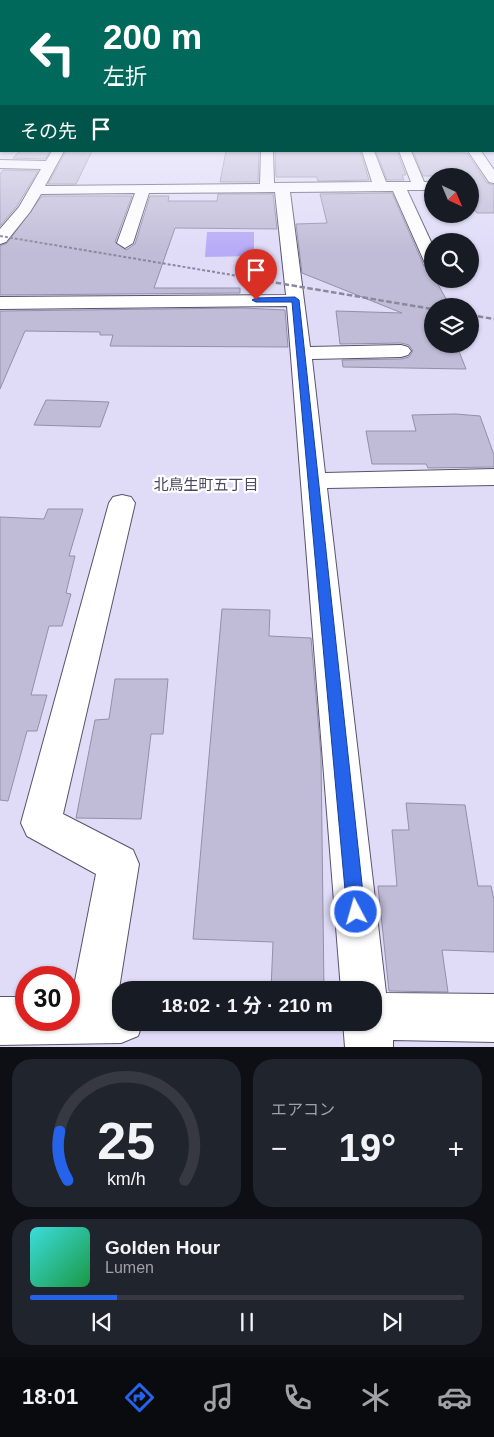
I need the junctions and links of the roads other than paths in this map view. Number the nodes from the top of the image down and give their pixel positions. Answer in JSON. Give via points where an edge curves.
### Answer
{"nodes":[{"id":1,"x":56,"y":155,"type":"edge"},
{"id":2,"x":268,"y":155,"type":"edge"},
{"id":3,"x":369,"y":155,"type":"edge"},
{"id":4,"x":407,"y":155,"type":"edge"},
{"id":5,"x":477,"y":155,"type":"edge"},
{"id":6,"x":0,"y":164,"type":"edge"},
{"id":7,"x":50,"y":165,"type":"junction"},
{"id":8,"x":494,"y":179,"type":"edge"},
{"id":9,"x":424,"y":183,"type":"edge"},
{"id":10,"x":479,"y":185,"type":"edge"},
{"id":11,"x":494,"y":185,"type":"edge"},
{"id":12,"x":380,"y":186,"type":"junction"},
{"id":13,"x":398,"y":186,"type":"junction"},
{"id":14,"x":424,"y":186,"type":"edge"},
{"id":15,"x":275,"y":187,"type":"junction"},
{"id":16,"x":144,"y":188,"type":"junction"},
{"id":17,"x":35,"y":190,"type":"junction"},
{"id":18,"x":0,"y":239,"type":"edge"},
{"id":19,"x":125,"y":243,"type":"dead end"},
{"id":20,"x":424,"y":243,"type":"edge"},
{"id":21,"x":295,"y":300,"type":"junction"},
{"id":22,"x":0,"y":303,"type":"edge"},
{"id":23,"x":401,"y":351,"type":"dead end"},
{"id":24,"x":301,"y":353,"type":"junction"},
{"id":25,"x":494,"y":478,"type":"edge"},
{"id":26,"x":313,"y":481,"type":"junction"},
{"id":27,"x":122,"y":504,"type":"dead end"},
{"id":28,"x":363,"y":981,"type":"edge"},
{"id":29,"x":382,"y":1016,"type":"edge"},
{"id":30,"x":494,"y":1018,"type":"edge"},
{"id":31,"x":106,"y":1019,"type":"edge"},
{"id":32,"x":0,"y":1021,"type":"edge"},
{"id":33,"x":368,"y":1031,"type":"edge"},
{"id":34,"x":369,"y":1047,"type":"edge"}],
"edges":[{"from":1,"to":7,"type":"street"},
{"from":2,"to":15,"type":"street"},
{"from":3,"to":12,"type":"street"},
{"from":4,"to":9,"type":"street"},
{"from":5,"to":8,"type":"street"},
{"from":6,"to":7,"type":"street"},
{"from":7,"to":17,"type":"street"},
{"from":10,"to":11,"type":"street"},
{"from":12,"to":13,"type":"street"},
{"from":12,"to":15,"type":"street"},
{"from":13,"to":14,"type":"street"},
{"from":13,"to":20,"type":"street"},
{"from":15,"to":16,"type":"street"},
{"from":15,"to":21,"type":"street"},
{"from":16,"to":17,"type":"street"},
{"from":16,"to":19,"type":"street"},
{"from":17,"to":18,"type":"street","via":[[25,209]]},
{"from":21,"to":22,"type":"street"},
{"from":21,"to":24,"type":"street"},
{"from":23,"to":24,"type":"street"},
{"from":24,"to":26,"type":"street"},
{"from":25,"to":26,"type":"street"},
{"from":26,"to":28,"type":"street"},
{"from":27,"to":31,"type":"street","via":[[41,823],[118,864]]},
{"from":29,"to":30,"type":"street"},
{"from":31,"to":32,"type":"street"},
{"from":33,"to":34,"type":"street"}]}
